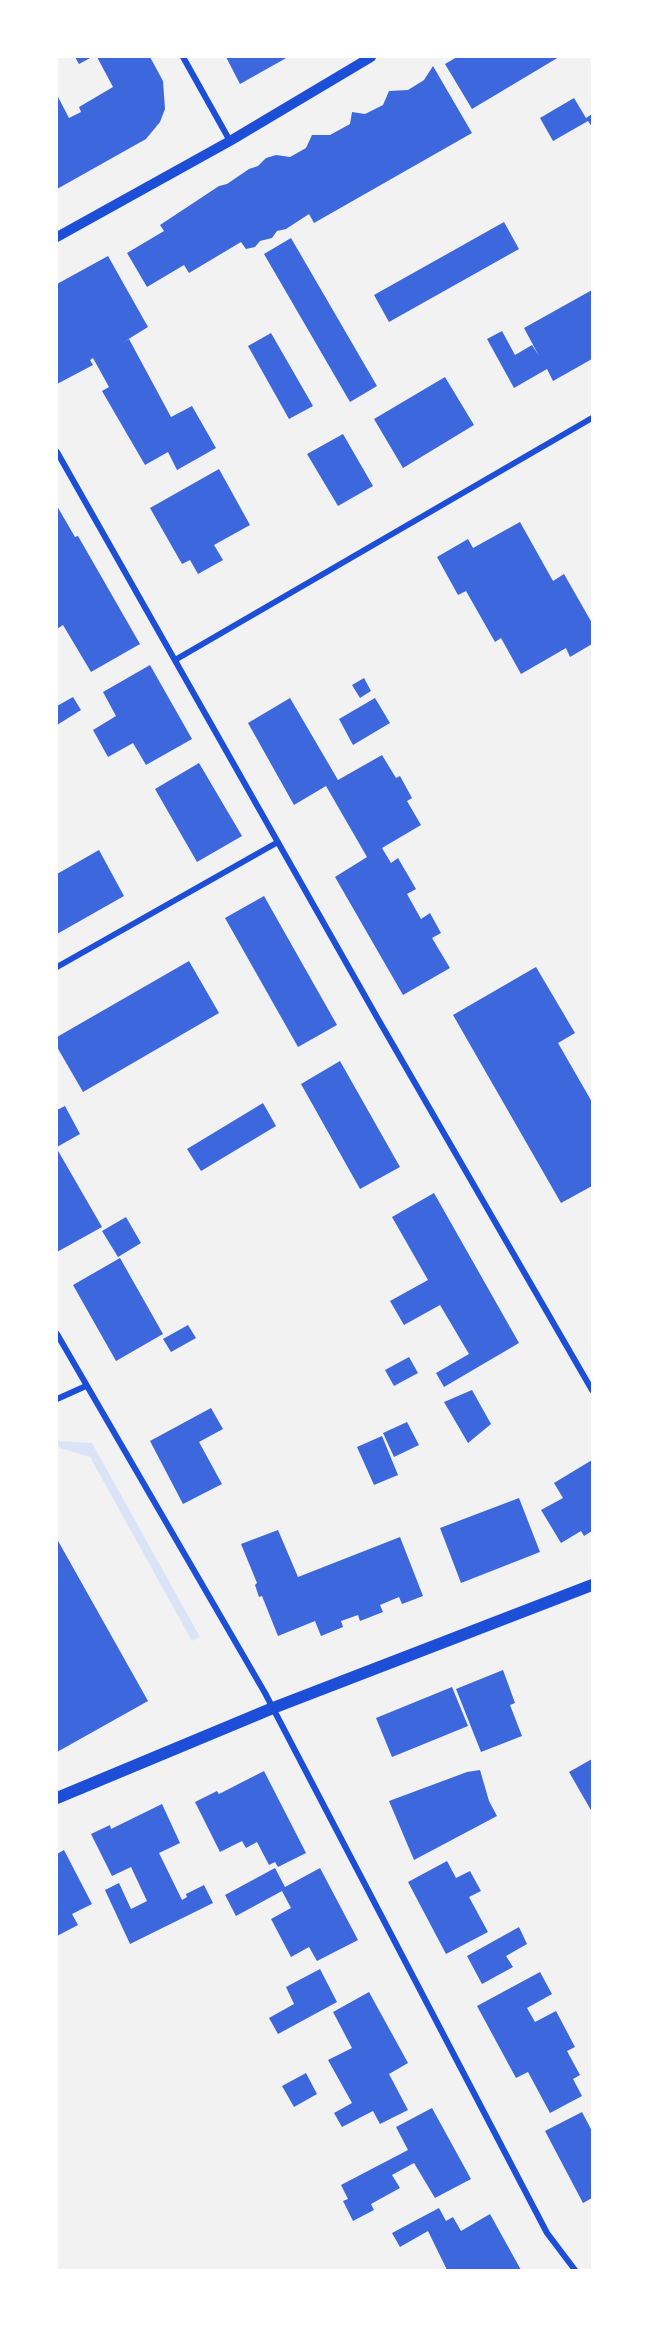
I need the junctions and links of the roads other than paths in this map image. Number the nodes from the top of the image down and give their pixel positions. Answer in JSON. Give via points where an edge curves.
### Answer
{"nodes":[{"id":1,"x":183,"y":57,"type":"edge"},
{"id":2,"x":371,"y":57,"type":"edge"},
{"id":3,"x":230,"y":141,"type":"junction"},
{"id":4,"x":57,"y":237,"type":"edge"},
{"id":5,"x":592,"y":418,"type":"edge"},
{"id":6,"x":57,"y":452,"type":"edge"},
{"id":7,"x":175,"y":660,"type":"junction"},
{"id":8,"x":278,"y":842,"type":"junction"},
{"id":9,"x":57,"y":967,"type":"edge"},
{"id":10,"x":57,"y":1334,"type":"edge"},
{"id":11,"x":86,"y":1386,"type":"junction"},
{"id":12,"x":592,"y":1390,"type":"edge"},
{"id":13,"x":57,"y":1399,"type":"edge"},
{"id":14,"x":592,"y":1585,"type":"edge"},
{"id":15,"x":273,"y":1708,"type":"junction"},
{"id":16,"x":57,"y":1798,"type":"edge"},
{"id":17,"x":575,"y":2270,"type":"edge"}],
"edges":[{"from":1,"to":3,"type":"street"},
{"from":2,"to":3,"type":"street"},
{"from":3,"to":4,"type":"street"},
{"from":5,"to":7,"type":"street"},
{"from":6,"to":7,"type":"street"},
{"from":7,"to":8,"type":"street"},
{"from":8,"to":9,"type":"street"},
{"from":8,"to":12,"type":"street"},
{"from":10,"to":11,"type":"street"},
{"from":11,"to":13,"type":"street"},
{"from":11,"to":15,"type":"street"},
{"from":14,"to":15,"type":"main road"},
{"from":15,"to":16,"type":"main road"},
{"from":15,"to":17,"type":"street","via":[[547,2233]]}]}
